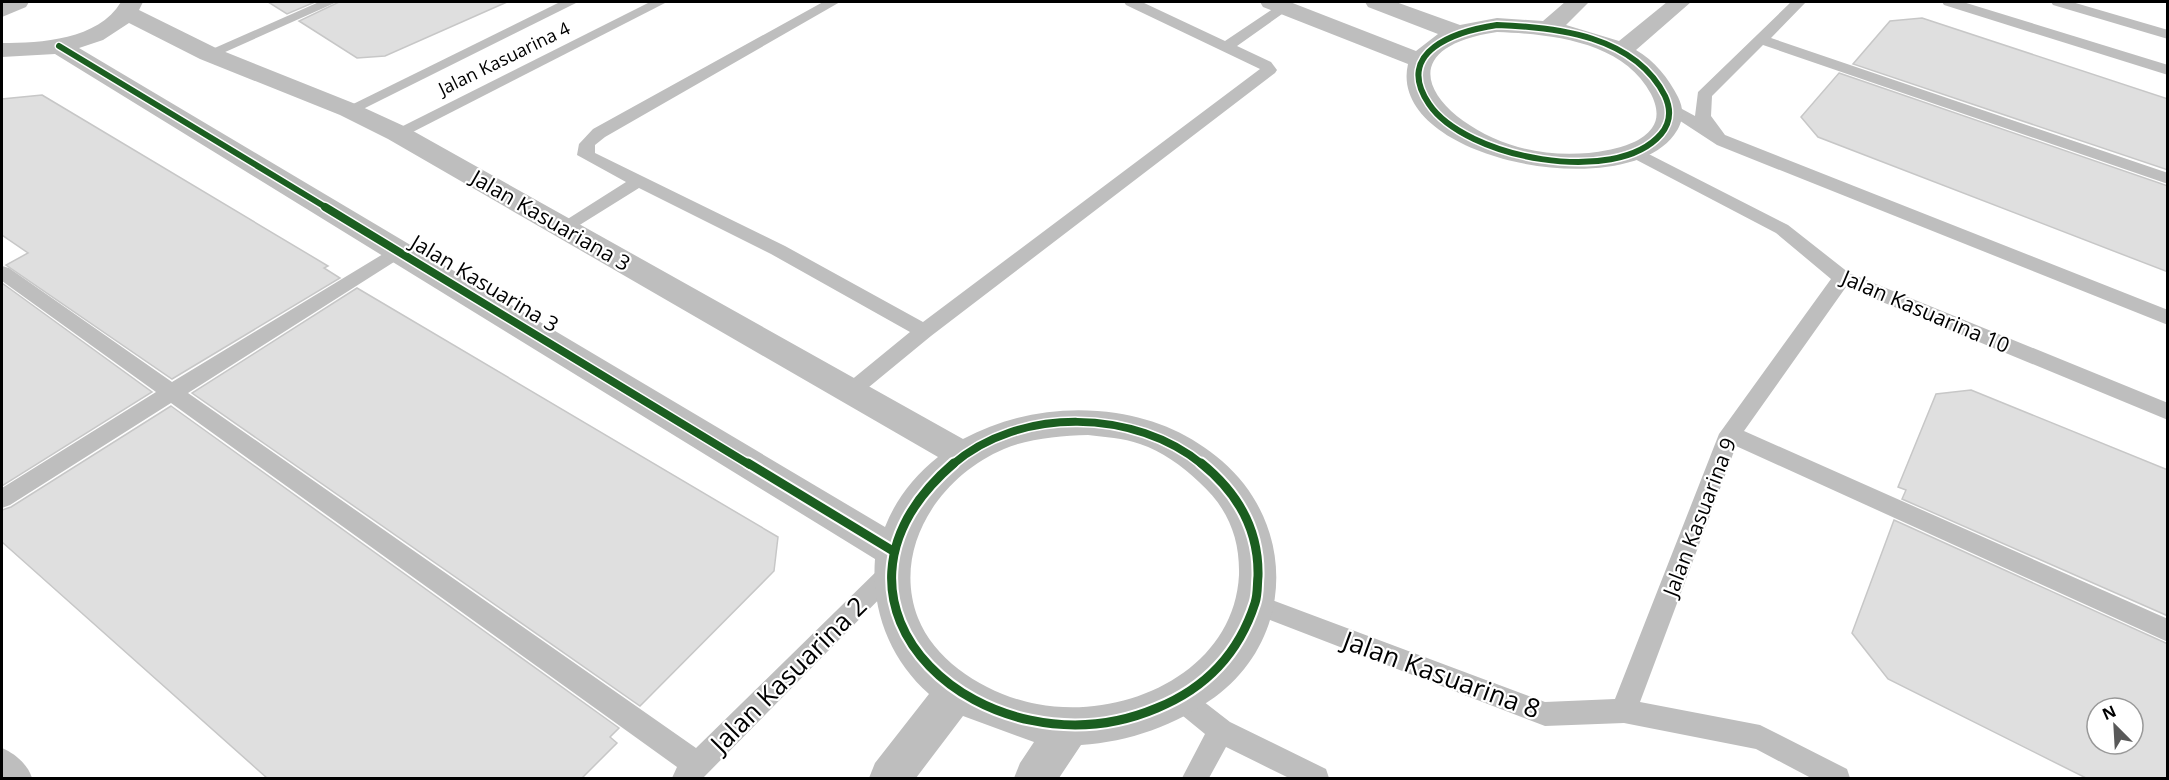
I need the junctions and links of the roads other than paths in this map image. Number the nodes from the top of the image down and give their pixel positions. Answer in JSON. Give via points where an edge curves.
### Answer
{"nodes":[{"id":1,"x":330,"y":2,"type":"edge"},
{"id":2,"x":572,"y":2,"type":"edge"},
{"id":3,"x":660,"y":2,"type":"edge"},
{"id":4,"x":833,"y":2,"type":"edge"},
{"id":5,"x":1131,"y":2,"type":"edge"},
{"id":6,"x":1376,"y":2,"type":"edge"},
{"id":7,"x":1578,"y":2,"type":"edge"},
{"id":8,"x":1680,"y":2,"type":"edge"},
{"id":9,"x":1799,"y":2,"type":"edge"},
{"id":10,"x":1949,"y":2,"type":"edge"},
{"id":11,"x":2058,"y":2,"type":"edge"},
{"id":12,"x":1278,"y":4,"type":"edge"},
{"id":13,"x":129,"y":7,"type":"edge"},
{"id":14,"x":1497,"y":14,"type":"edge"},
{"id":15,"x":1549,"y":28,"type":"junction"},
{"id":16,"x":1458,"y":33,"type":"junction"},
{"id":17,"x":2168,"y":35,"type":"edge"},
{"id":18,"x":1760,"y":39,"type":"junction"},
{"id":19,"x":59,"y":46,"type":"junction"},
{"id":20,"x":1226,"y":47,"type":"junction"},
{"id":21,"x":1621,"y":51,"type":"junction"},
{"id":22,"x":6,"y":52,"type":"edge"},
{"id":23,"x":209,"y":54,"type":"junction"},
{"id":24,"x":1421,"y":61,"type":"junction"},
{"id":25,"x":2168,"y":70,"type":"edge"},
{"id":26,"x":1671,"y":108,"type":"junction"},
{"id":27,"x":350,"y":110,"type":"junction"},
{"id":28,"x":397,"y":133,"type":"junction"},
{"id":29,"x":1723,"y":141,"type":"junction"},
{"id":30,"x":1635,"y":152,"type":"junction"},
{"id":31,"x":2168,"y":179,"type":"edge"},
{"id":32,"x":639,"y":181,"type":"junction"},
{"id":33,"x":564,"y":227,"type":"junction"},
{"id":34,"x":398,"y":251,"type":"junction"},
{"id":35,"x":2,"y":272,"type":"edge"},
{"id":36,"x":1842,"y":278,"type":"junction"},
{"id":37,"x":2168,"y":318,"type":"edge"},
{"id":38,"x":924,"y":331,"type":"junction"},
{"id":39,"x":170,"y":391,"type":"junction"},
{"id":40,"x":851,"y":391,"type":"junction"},
{"id":41,"x":2168,"y":412,"type":"edge"},
{"id":42,"x":1730,"y":434,"type":"junction"},
{"id":43,"x":963,"y":455,"type":"junction"},
{"id":44,"x":2,"y":499,"type":"edge"},
{"id":45,"x":893,"y":561,"type":"junction"},
{"id":46,"x":1256,"y":604,"type":"junction"},
{"id":47,"x":2168,"y":631,"type":"edge"},
{"id":48,"x":956,"y":692,"type":"junction"},
{"id":49,"x":1181,"y":699,"type":"junction"},
{"id":50,"x":1624,"y":711,"type":"junction"},
{"id":51,"x":1069,"y":727,"type":"junction"},
{"id":52,"x":1221,"y":731,"type":"junction"},
{"id":53,"x":2,"y":761,"type":"edge"},
{"id":54,"x":691,"y":772,"type":"edge"},
{"id":55,"x":19,"y":778,"type":"edge"},
{"id":56,"x":890,"y":778,"type":"edge"},
{"id":57,"x":1035,"y":778,"type":"edge"},
{"id":58,"x":1195,"y":778,"type":"edge"},
{"id":59,"x":1316,"y":778,"type":"edge"},
{"id":60,"x":1837,"y":778,"type":"edge"}],
"edges":[{"from":1,"to":23,"type":"lane"},
{"from":2,"to":27,"type":"lane","name":"Jalan Kasuarina 4"},
{"from":3,"to":28,"type":"lane","name":"Jalan Kasuarina 4"},
{"from":4,"to":32,"type":"lane","via":[[599,133],[587,144],[585,155]]},
{"from":5,"to":20,"type":"lane"},
{"from":6,"to":16,"type":"street"},
{"from":7,"to":15,"type":"street"},
{"from":8,"to":21,"type":"street"},
{"from":9,"to":18,"type":"lane"},
{"from":10,"to":25,"type":"lane"},
{"from":11,"to":17,"type":"lane"},
{"from":12,"to":20,"type":"lane"},
{"from":12,"to":24,"type":"street"},
{"from":13,"to":19,"type":"street","via":[[100,31]]},
{"from":13,"to":23,"type":"street","name":"Jalan Kasuariana 3"},
{"from":14,"to":15,"type":"street"},
{"from":14,"to":16,"type":"street"},
{"from":15,"to":21,"type":"street"},
{"from":16,"to":24,"type":"street","via":[[1435,45]]},
{"from":18,"to":29,"type":"lane","via":[[1704,95],[1703,116]]},
{"from":18,"to":31,"type":"lane"},
{"from":19,"to":22,"type":"street"},
{"from":19,"to":34,"type":"street","name":"Jalan Kasuarina 3"},
{"from":20,"to":38,"type":"lane","via":[[1265,64],[1269,70]]},
{"from":21,"to":26,"type":"street","via":[[1656,77]]},
{"from":23,"to":27,"type":"street","name":"Jalan Kasuariana 3"},
{"from":24,"to":30,"type":"street","via":[[1417,75],[1429,106],[1459,131],[1492,147],[1553,161],[1592,161]]},
{"from":26,"to":29,"type":"lane"},
{"from":26,"to":30,"type":"street","via":[[1668,125],[1656,140]]},
{"from":27,"to":28,"type":"street","name":"Jalan Kasuariana 3"},
{"from":28,"to":33,"type":"street","name":"Jalan Kasuariana 3"},
{"from":29,"to":37,"type":"lane"},
{"from":30,"to":36,"type":"lane","name":"Jalan Kasuarina 10","via":[[1782,228]]},
{"from":32,"to":33,"type":"lane"},
{"from":32,"to":38,"type":"lane","via":[[778,250]]},
{"from":33,"to":40,"type":"street","name":"Jalan Kasuariana 3"},
{"from":34,"to":39,"type":"lane"},
{"from":34,"to":45,"type":"street","name":"Jalan Kasuarina 3"},
{"from":35,"to":39,"type":"lane"},
{"from":36,"to":41,"type":"lane","name":"Jalan Kasuarina 10"},
{"from":36,"to":42,"type":"lane","name":"Jalan Kasuarina 9"},
{"from":38,"to":40,"type":"lane"},
{"from":39,"to":44,"type":"lane"},
{"from":39,"to":54,"type":"lane"},
{"from":40,"to":43,"type":"street","name":"Jalan Kasuariana 3"},
{"from":42,"to":47,"type":"lane"},
{"from":42,"to":50,"type":"lane","name":"Jalan Kasuarina 9"},
{"from":43,"to":45,"type":"street","via":[[938,474],[918,497],[902,523]]},
{"from":43,"to":46,"type":"street","via":[[991,439],[1023,428],[1088,422],[1122,426],[1182,449],[1208,467],[1246,515],[1256,543],[1260,573]]},
{"from":45,"to":48,"type":"street","via":[[891,590],[901,627],[923,662]]},
{"from":45,"to":54,"type":"lane","name":"Jalan Kasuarina 2"},
{"from":46,"to":49,"type":"street","via":[[1241,640],[1216,672]]},
{"from":46,"to":50,"type":"lane","name":"Jalan Kasuarina 8","via":[[1545,714]]},
{"from":48,"to":51,"type":"street","via":[[1008,718]]},
{"from":48,"to":56,"type":"street"},
{"from":49,"to":51,"type":"street","via":[[1147,715],[1109,725]]},
{"from":49,"to":52,"type":"lane"},
{"from":50,"to":60,"type":"lane","name":"Jalan Kasuarina 8","via":[[1760,737]]},
{"from":51,"to":57,"type":"street"},
{"from":52,"to":58,"type":"lane"},
{"from":52,"to":59,"type":"lane"},
{"from":53,"to":55,"type":"lane"}]}
